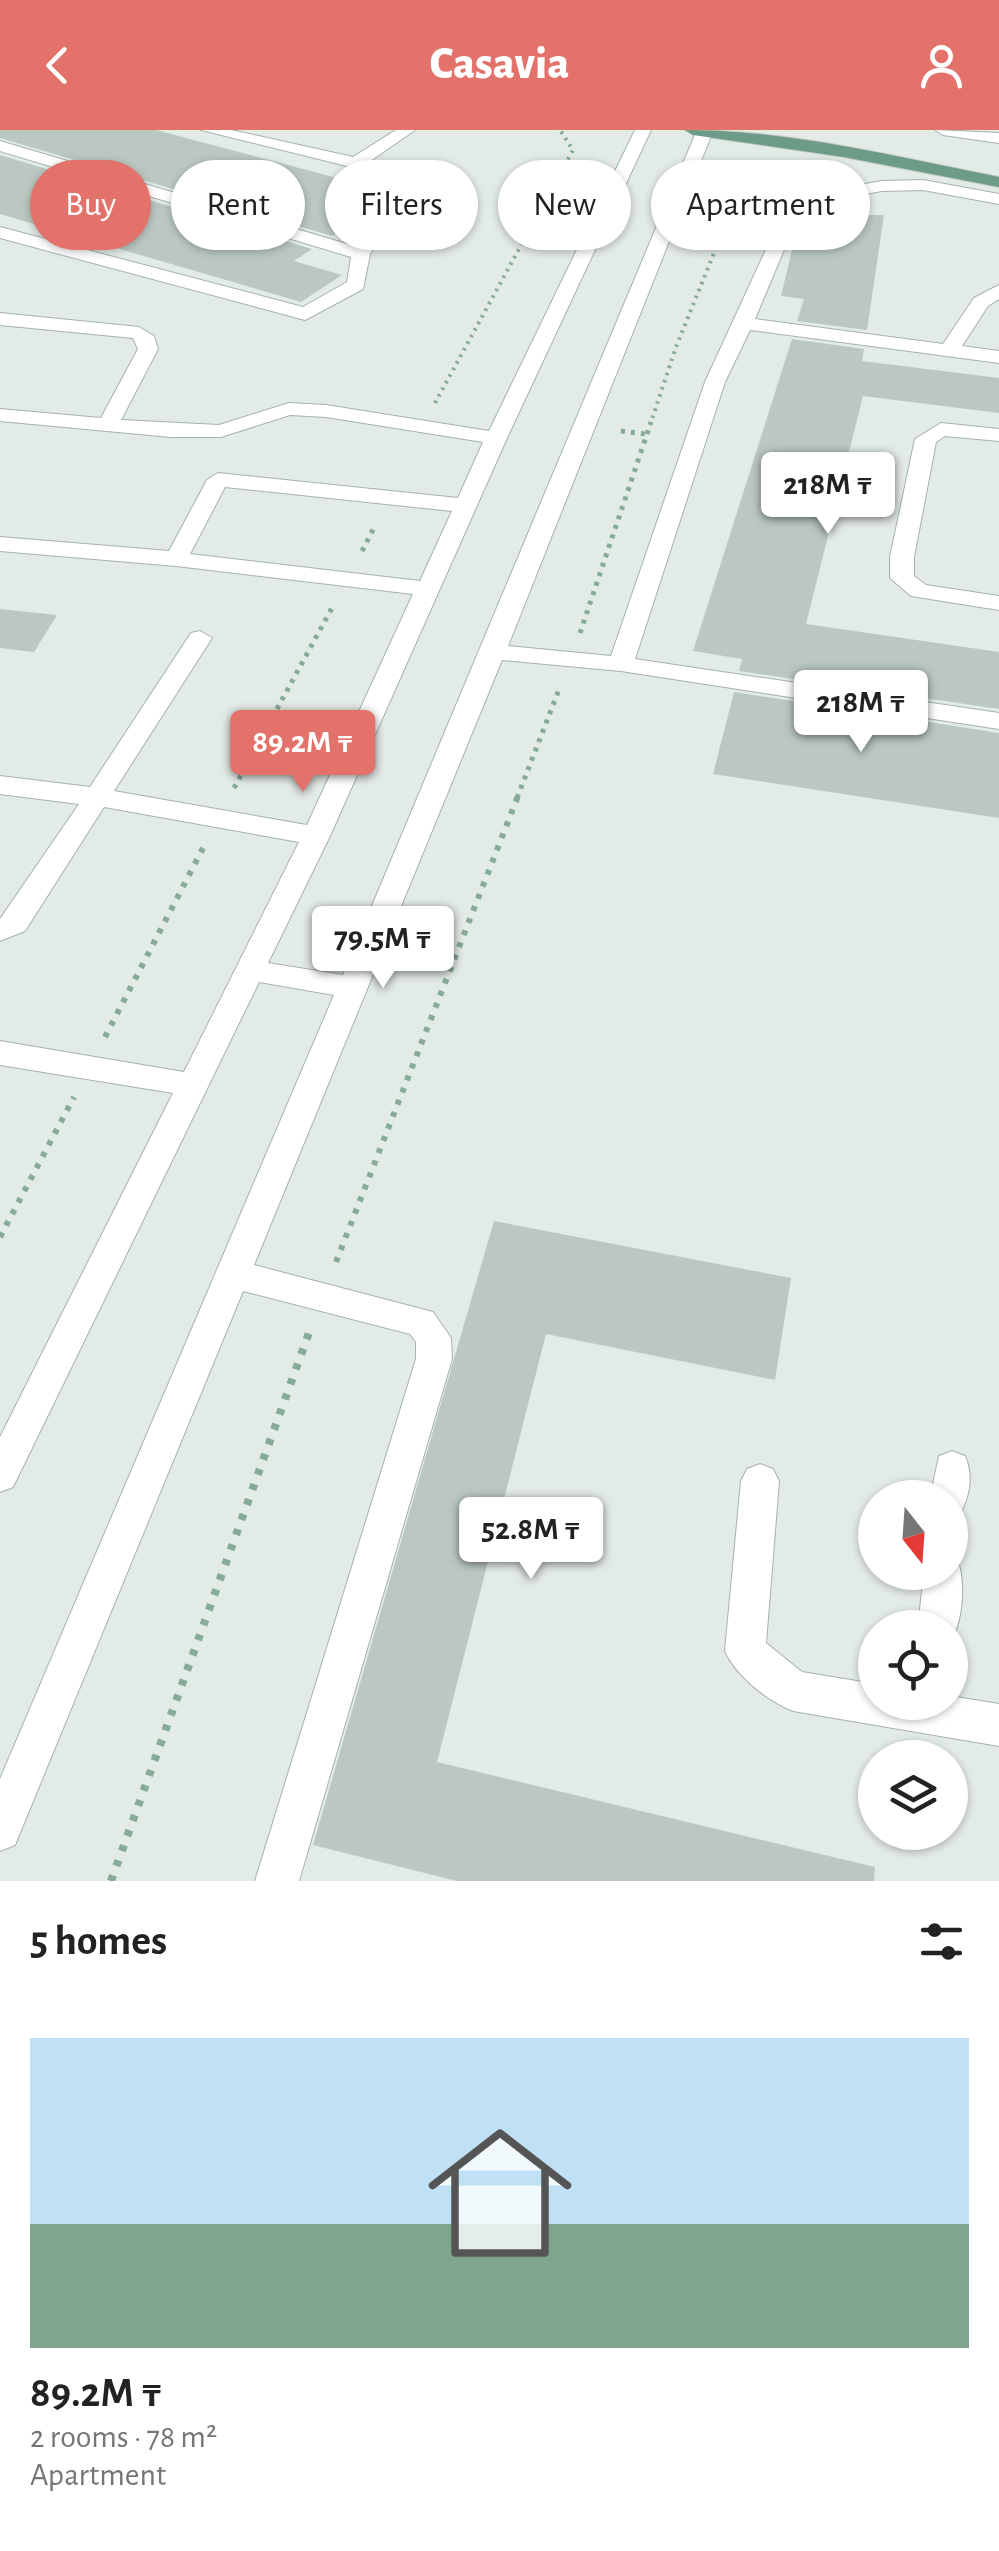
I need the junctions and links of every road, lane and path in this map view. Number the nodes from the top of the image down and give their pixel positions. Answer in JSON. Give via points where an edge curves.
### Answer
{"nodes":[{"id":1,"x":209,"y":130,"type":"edge"},
{"id":2,"x":407,"y":130,"type":"edge"},
{"id":3,"x":560,"y":130,"type":"edge"},
{"id":4,"x":643,"y":130,"type":"edge"},
{"id":5,"x":701,"y":130,"type":"edge"},
{"id":6,"x":786,"y":130,"type":"edge"},
{"id":7,"x":943,"y":130,"type":"edge"},
{"id":8,"x":999,"y":138,"type":"edge"},
{"id":9,"x":0,"y":146,"type":"edge"},
{"id":10,"x":343,"y":160,"type":"edge"},
{"id":11,"x":361,"y":160,"type":"edge"},
{"id":12,"x":567,"y":160,"type":"edge"},
{"id":13,"x":999,"y":168,"type":"edge"},
{"id":14,"x":999,"y":182,"type":"edge"},
{"id":15,"x":999,"y":200,"type":"edge"},
{"id":16,"x":0,"y":232,"type":"edge"},
{"id":17,"x":364,"y":250,"type":"edge"},
{"id":18,"x":518,"y":250,"type":"edge"},
{"id":19,"x":717,"y":250,"type":"edge"},
{"id":20,"x":361,"y":254,"type":"junction"},
{"id":21,"x":999,"y":291,"type":"edge"},
{"id":22,"x":0,"y":319,"type":"edge"},
{"id":23,"x":743,"y":323,"type":"junction"},
{"id":24,"x":949,"y":350,"type":"junction"},
{"id":25,"x":999,"y":357,"type":"edge"},
{"id":26,"x":0,"y":416,"type":"edge"},
{"id":27,"x":108,"y":425,"type":"junction"},
{"id":28,"x":423,"y":426,"type":"junction"},
{"id":29,"x":621,"y":431,"type":"dead end"},
{"id":30,"x":646,"y":434,"type":"junction"},
{"id":31,"x":999,"y":436,"type":"edge"},
{"id":32,"x":496,"y":438,"type":"junction"},
{"id":33,"x":390,"y":498,"type":"junction"},
{"id":34,"x":466,"y":506,"type":"junction"},
{"id":35,"x":0,"y":544,"type":"edge"},
{"id":36,"x":176,"y":559,"type":"junction"},
{"id":37,"x":347,"y":579,"type":"junction"},
{"id":38,"x":428,"y":588,"type":"junction"},
{"id":39,"x":999,"y":603,"type":"edge"},
{"id":40,"x":200,"y":638,"type":"dead end"},
{"id":41,"x":494,"y":652,"type":"junction"},
{"id":42,"x":571,"y":659,"type":"junction"},
{"id":43,"x":621,"y":664,"type":"junction"},
{"id":44,"x":999,"y":721,"type":"edge"},
{"id":45,"x":0,"y":785,"type":"edge"},
{"id":46,"x":98,"y":796,"type":"junction"},
{"id":47,"x":218,"y":818,"type":"junction"},
{"id":48,"x":316,"y":836,"type":"junction"},
{"id":49,"x":0,"y":931,"type":"edge"},
{"id":50,"x":250,"y":970,"type":"junction"},
{"id":51,"x":352,"y":988,"type":"junction"},
{"id":52,"x":0,"y":1053,"type":"edge"},
{"id":53,"x":90,"y":1068,"type":"junction"},
{"id":54,"x":193,"y":1085,"type":"junction"},
{"id":55,"x":0,"y":1237,"type":"edge"},
{"id":56,"x":232,"y":1274,"type":"junction"},
{"id":57,"x":322,"y":1297,"type":"junction"},
{"id":58,"x":0,"y":1476,"type":"edge"},
{"id":59,"x":760,"y":1481,"type":"dead end"},
{"id":60,"x":858,"y":1700,"type":"edge"},
{"id":61,"x":968,"y":1717,"type":"edge"},
{"id":62,"x":999,"y":1725,"type":"edge"},
{"id":63,"x":0,"y":1830,"type":"edge"},
{"id":64,"x":111,"y":1881,"type":"edge"},
{"id":65,"x":278,"y":1881,"type":"edge"}],
"edges":[{"from":1,"to":10,"type":"street"},
{"from":2,"to":11,"type":"street"},
{"from":3,"to":12,"type":"path","via":[[572,150]]},
{"from":4,"to":32,"type":"street"},
{"from":5,"to":14,"type":"main road"},
{"from":5,"to":41,"type":"street"},
{"from":6,"to":13,"type":"main road"},
{"from":7,"to":8,"type":"street"},
{"from":9,"to":20,"type":"street"},
{"from":15,"to":23,"type":"street","via":[[923,185],[838,194],[786,224]]},
{"from":16,"to":20,"type":"street","via":[[306,314],[356,285]]},
{"from":17,"to":20,"type":"street"},
{"from":18,"to":28,"type":"path"},
{"from":19,"to":30,"type":"path"},
{"from":21,"to":24,"type":"street","via":[[981,302]]},
{"from":22,"to":27,"type":"street","via":[[122,328],[147,340]]},
{"from":23,"to":24,"type":"street"},
{"from":23,"to":43,"type":"street","via":[[715,382]]},
{"from":24,"to":25,"type":"street"},
{"from":26,"to":27,"type":"street"},
{"from":27,"to":28,"type":"street","via":[[221,431],[289,409]]},
{"from":28,"to":32,"type":"street"},
{"from":29,"to":30,"type":"path"},
{"from":30,"to":42,"type":"path"},
{"from":31,"to":39,"type":"street","via":[[940,429],[926,440],[902,557],[902,578],[919,590]]},
{"from":32,"to":34,"type":"street"},
{"from":33,"to":34,"type":"street"},
{"from":33,"to":36,"type":"street","via":[[218,480]]},
{"from":33,"to":37,"type":"path"},
{"from":34,"to":38,"type":"street"},
{"from":35,"to":36,"type":"street"},
{"from":36,"to":37,"type":"street"},
{"from":37,"to":38,"type":"street"},
{"from":37,"to":47,"type":"path"},
{"from":38,"to":48,"type":"street"},
{"from":40,"to":46,"type":"street"},
{"from":41,"to":42,"type":"street"},
{"from":41,"to":51,"type":"street"},
{"from":42,"to":43,"type":"street"},
{"from":42,"to":57,"type":"path"},
{"from":43,"to":44,"type":"street"},
{"from":45,"to":46,"type":"street"},
{"from":46,"to":47,"type":"street"},
{"from":46,"to":49,"type":"street","via":[[15,924]]},
{"from":47,"to":48,"type":"street"},
{"from":47,"to":53,"type":"path"},
{"from":48,"to":50,"type":"street"},
{"from":50,"to":51,"type":"street"},
{"from":50,"to":54,"type":"street"},
{"from":51,"to":56,"type":"street"},
{"from":52,"to":53,"type":"street"},
{"from":53,"to":54,"type":"street"},
{"from":53,"to":55,"type":"path"},
{"from":54,"to":58,"type":"street"},
{"from":56,"to":57,"type":"street"},
{"from":56,"to":63,"type":"street"},
{"from":57,"to":64,"type":"path"},
{"from":57,"to":65,"type":"street","via":[[422,1322],[434,1338],[434,1359]]},
{"from":59,"to":60,"type":"street","via":[[745,1651],[794,1692]]},
{"from":61,"to":62,"type":"street"}]}
